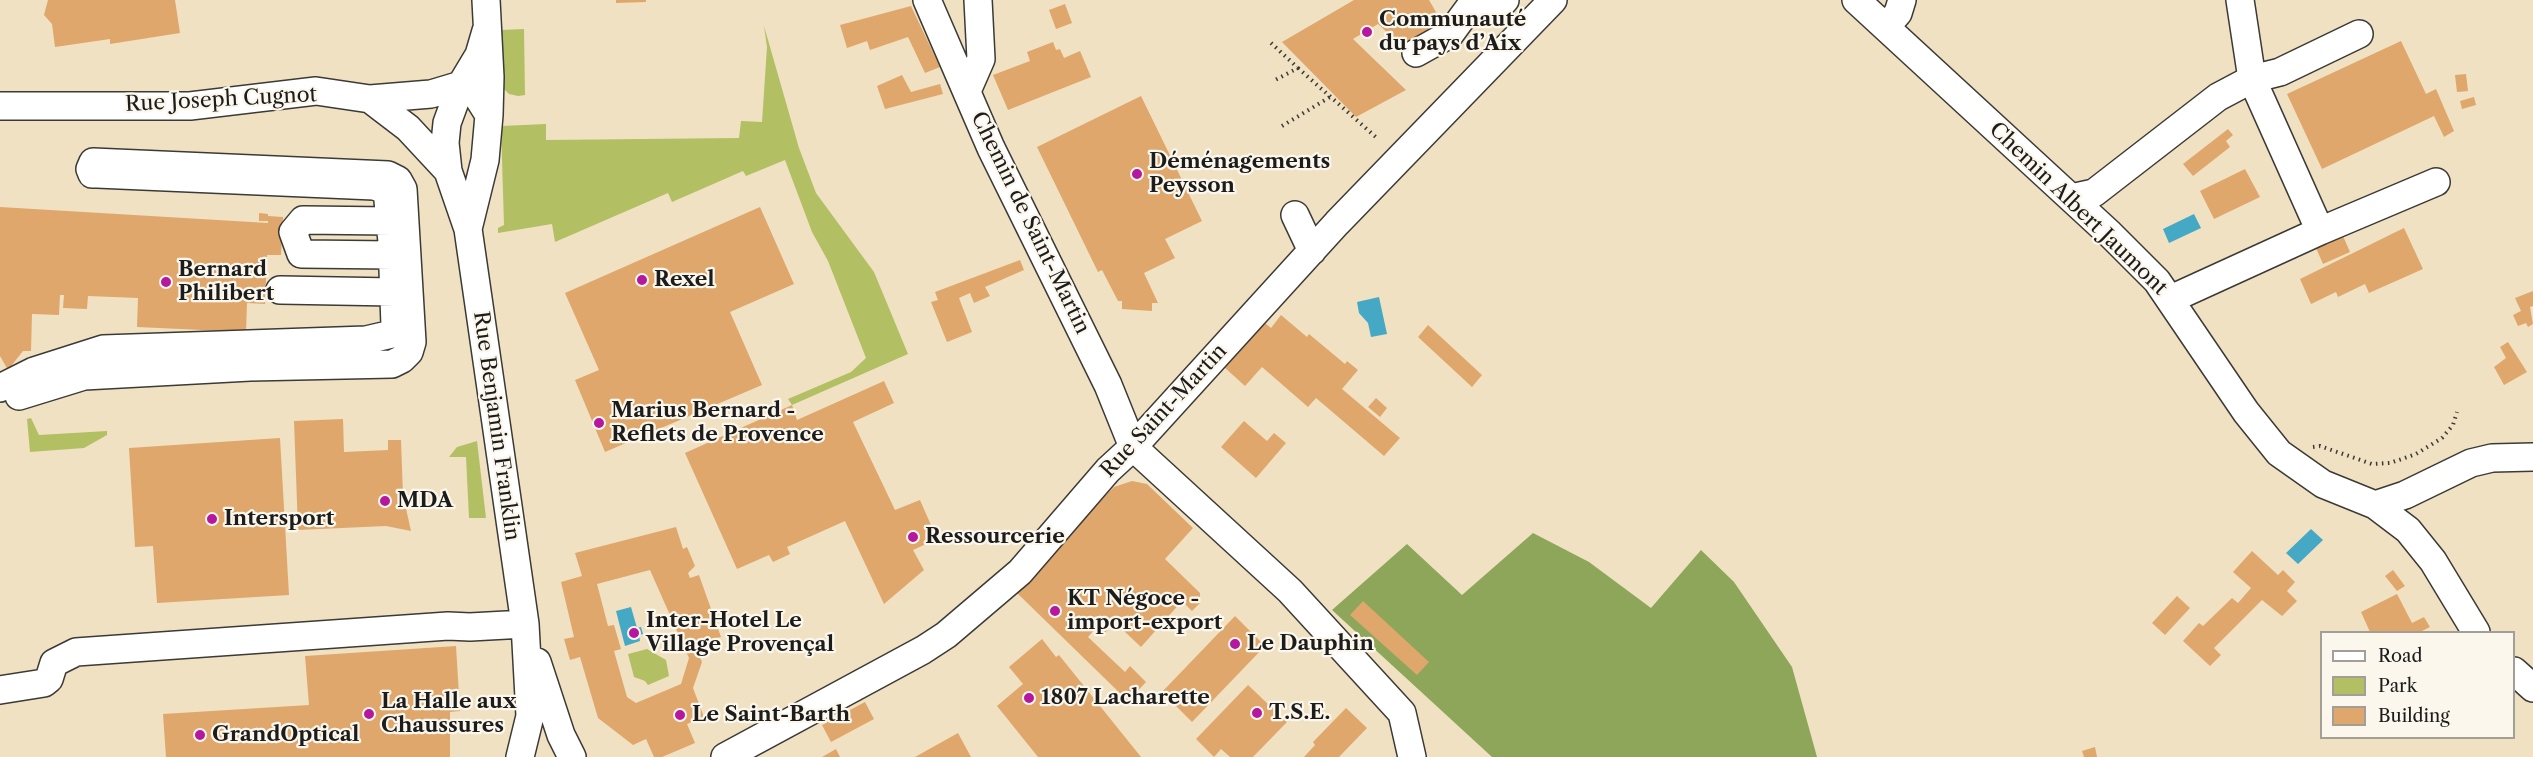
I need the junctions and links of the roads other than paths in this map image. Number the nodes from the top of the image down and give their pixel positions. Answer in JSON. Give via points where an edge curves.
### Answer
{"nodes":[{"id":1,"x":486,"y":0,"type":"edge"},
{"id":2,"x":927,"y":0,"type":"edge"},
{"id":3,"x":978,"y":0,"type":"edge"},
{"id":4,"x":1553,"y":0,"type":"edge"},
{"id":5,"x":1856,"y":0,"type":"edge"},
{"id":6,"x":1902,"y":0,"type":"edge"},
{"id":7,"x":2240,"y":0,"type":"edge"},
{"id":8,"x":1492,"y":3,"type":"edge"},
{"id":9,"x":1886,"y":27,"type":"junction"},
{"id":10,"x":486,"y":31,"type":"junction"},
{"id":11,"x":2359,"y":34,"type":"dead end"},
{"id":12,"x":1416,"y":53,"type":"dead end"},
{"id":13,"x":2252,"y":79,"type":"junction"},
{"id":14,"x":461,"y":85,"type":"junction"},
{"id":15,"x":967,"y":91,"type":"junction"},
{"id":16,"x":370,"y":99,"type":"junction"},
{"id":17,"x":0,"y":106,"type":"edge"},
{"id":18,"x":408,"y":128,"type":"junction"},
{"id":19,"x":487,"y":128,"type":"junction"},
{"id":20,"x":445,"y":143,"type":"junction"},
{"id":21,"x":448,"y":171,"type":"junction"},
{"id":22,"x":2436,"y":182,"type":"dead end"},
{"id":23,"x":2071,"y":198,"type":"junction"},
{"id":24,"x":1295,"y":215,"type":"dead end"},
{"id":25,"x":391,"y":221,"type":"junction"},
{"id":26,"x":468,"y":229,"type":"junction"},
{"id":27,"x":2320,"y":231,"type":"junction"},
{"id":28,"x":1312,"y":251,"type":"junction"},
{"id":29,"x":393,"y":255,"type":"junction"},
{"id":30,"x":280,"y":290,"type":"dead end"},
{"id":31,"x":394,"y":292,"type":"junction"},
{"id":32,"x":2171,"y":299,"type":"junction"},
{"id":33,"x":10,"y":392,"type":"edge"},
{"id":34,"x":1133,"y":447,"type":"junction"},
{"id":35,"x":2533,"y":457,"type":"edge"},
{"id":36,"x":2375,"y":506,"type":"junction"},
{"id":37,"x":525,"y":624,"type":"junction"},
{"id":38,"x":2475,"y":631,"type":"edge"},
{"id":39,"x":2515,"y":672,"type":"edge"},
{"id":40,"x":2533,"y":688,"type":"edge"},
{"id":41,"x":0,"y":690,"type":"edge"},
{"id":42,"x":520,"y":757,"type":"edge"},
{"id":43,"x":572,"y":757,"type":"edge"},
{"id":44,"x":725,"y":757,"type":"edge"},
{"id":45,"x":1412,"y":757,"type":"edge"}],
"edges":[{"from":1,"to":10,"type":"street"},
{"from":2,"to":15,"type":"street","name":"Chemin de Saint-Martin"},
{"from":3,"to":15,"type":"street","via":[[981,59]]},
{"from":4,"to":28,"type":"street","name":"Rue Saint-Martin"},
{"from":5,"to":9,"type":"street","name":"Chemin Albert Jaumont"},
{"from":6,"to":9,"type":"street","via":[[1898,13]]},
{"from":7,"to":13,"type":"street"},
{"from":8,"to":12,"type":"street"},
{"from":9,"to":23,"type":"street","name":"Chemin Albert Jaumont"},
{"from":10,"to":14,"type":"street","via":[[479,55]]},
{"from":10,"to":19,"type":"street","via":[[490,77]]},
{"from":11,"to":13,"type":"street","via":[[2280,72]]},
{"from":13,"to":23,"type":"street","via":[[2218,97],[2094,193]]},
{"from":13,"to":27,"type":"street"},
{"from":14,"to":16,"type":"street","name":"Rue Joseph Cugnot","via":[[430,94]]},
{"from":14,"to":19,"type":"street","via":[[477,96]]},
{"from":14,"to":20,"type":"street","via":[[447,123]]},
{"from":15,"to":34,"type":"street","name":"Chemin de Saint-Martin","via":[[991,148],[1108,385]]},
{"from":16,"to":17,"type":"street","name":"Rue Joseph Cugnot","via":[[316,91],[190,106]]},
{"from":16,"to":18,"type":"street","name":"Rue Joseph Cugnot"},
{"from":18,"to":20,"type":"street","name":"Rue Joseph Cugnot"},
{"from":18,"to":21,"type":"street","name":"Rue Joseph Cugnot"},
{"from":19,"to":20,"type":"street","via":[[465,145]]},
{"from":19,"to":26,"type":"street","via":[[485,160]]},
{"from":20,"to":21,"type":"street"},
{"from":21,"to":26,"type":"street"},
{"from":22,"to":27,"type":"street"},
{"from":23,"to":32,"type":"street","name":"Chemin Albert Jaumont","via":[[2157,280]]},
{"from":24,"to":28,"type":"street"},
{"from":25,"to":29,"type":"street"},
{"from":25,"to":29,"type":"street","via":[[303,220],[293,232],[301,255]]},
{"from":25,"to":33,"type":"street","via":[[387,190],[374,186],[92,174],[93,162],[388,176],[398,180],[403,189],[412,342],[409,352],[392,363],[84,376]]},
{"from":26,"to":37,"type":"street","name":"Rue Benjamin Franklin"},
{"from":27,"to":32,"type":"street"},
{"from":28,"to":34,"type":"street","name":"Rue Saint-Martin"},
{"from":29,"to":31,"type":"street"},
{"from":30,"to":31,"type":"street"},
{"from":31,"to":33,"type":"street","via":[[392,334],[380,338],[103,349],[34,371]]},
{"from":32,"to":36,"type":"street","name":"Chemin Albert Jaumont","via":[[2246,412],[2279,453],[2323,484]]},
{"from":34,"to":44,"type":"street","name":"Rue Saint-Martin","via":[[1108,470],[1020,572],[946,635],[900,664]]},
{"from":34,"to":45,"type":"street","via":[[1290,591],[1402,713]]},
{"from":35,"to":36,"type":"street","via":[[2471,463]]},
{"from":36,"to":38,"type":"street","name":"Chemin Albert Jaumont","via":[[2424,547]]},
{"from":37,"to":41,"type":"street","via":[[76,652],[54,663],[44,683]]},
{"from":37,"to":42,"type":"street","name":"Rue Benjamin Franklin","via":[[530,716]]},
{"from":37,"to":43,"type":"street","name":"Rue Benjamin Franklin","via":[[561,735]]},
{"from":39,"to":40,"type":"street"}]}
